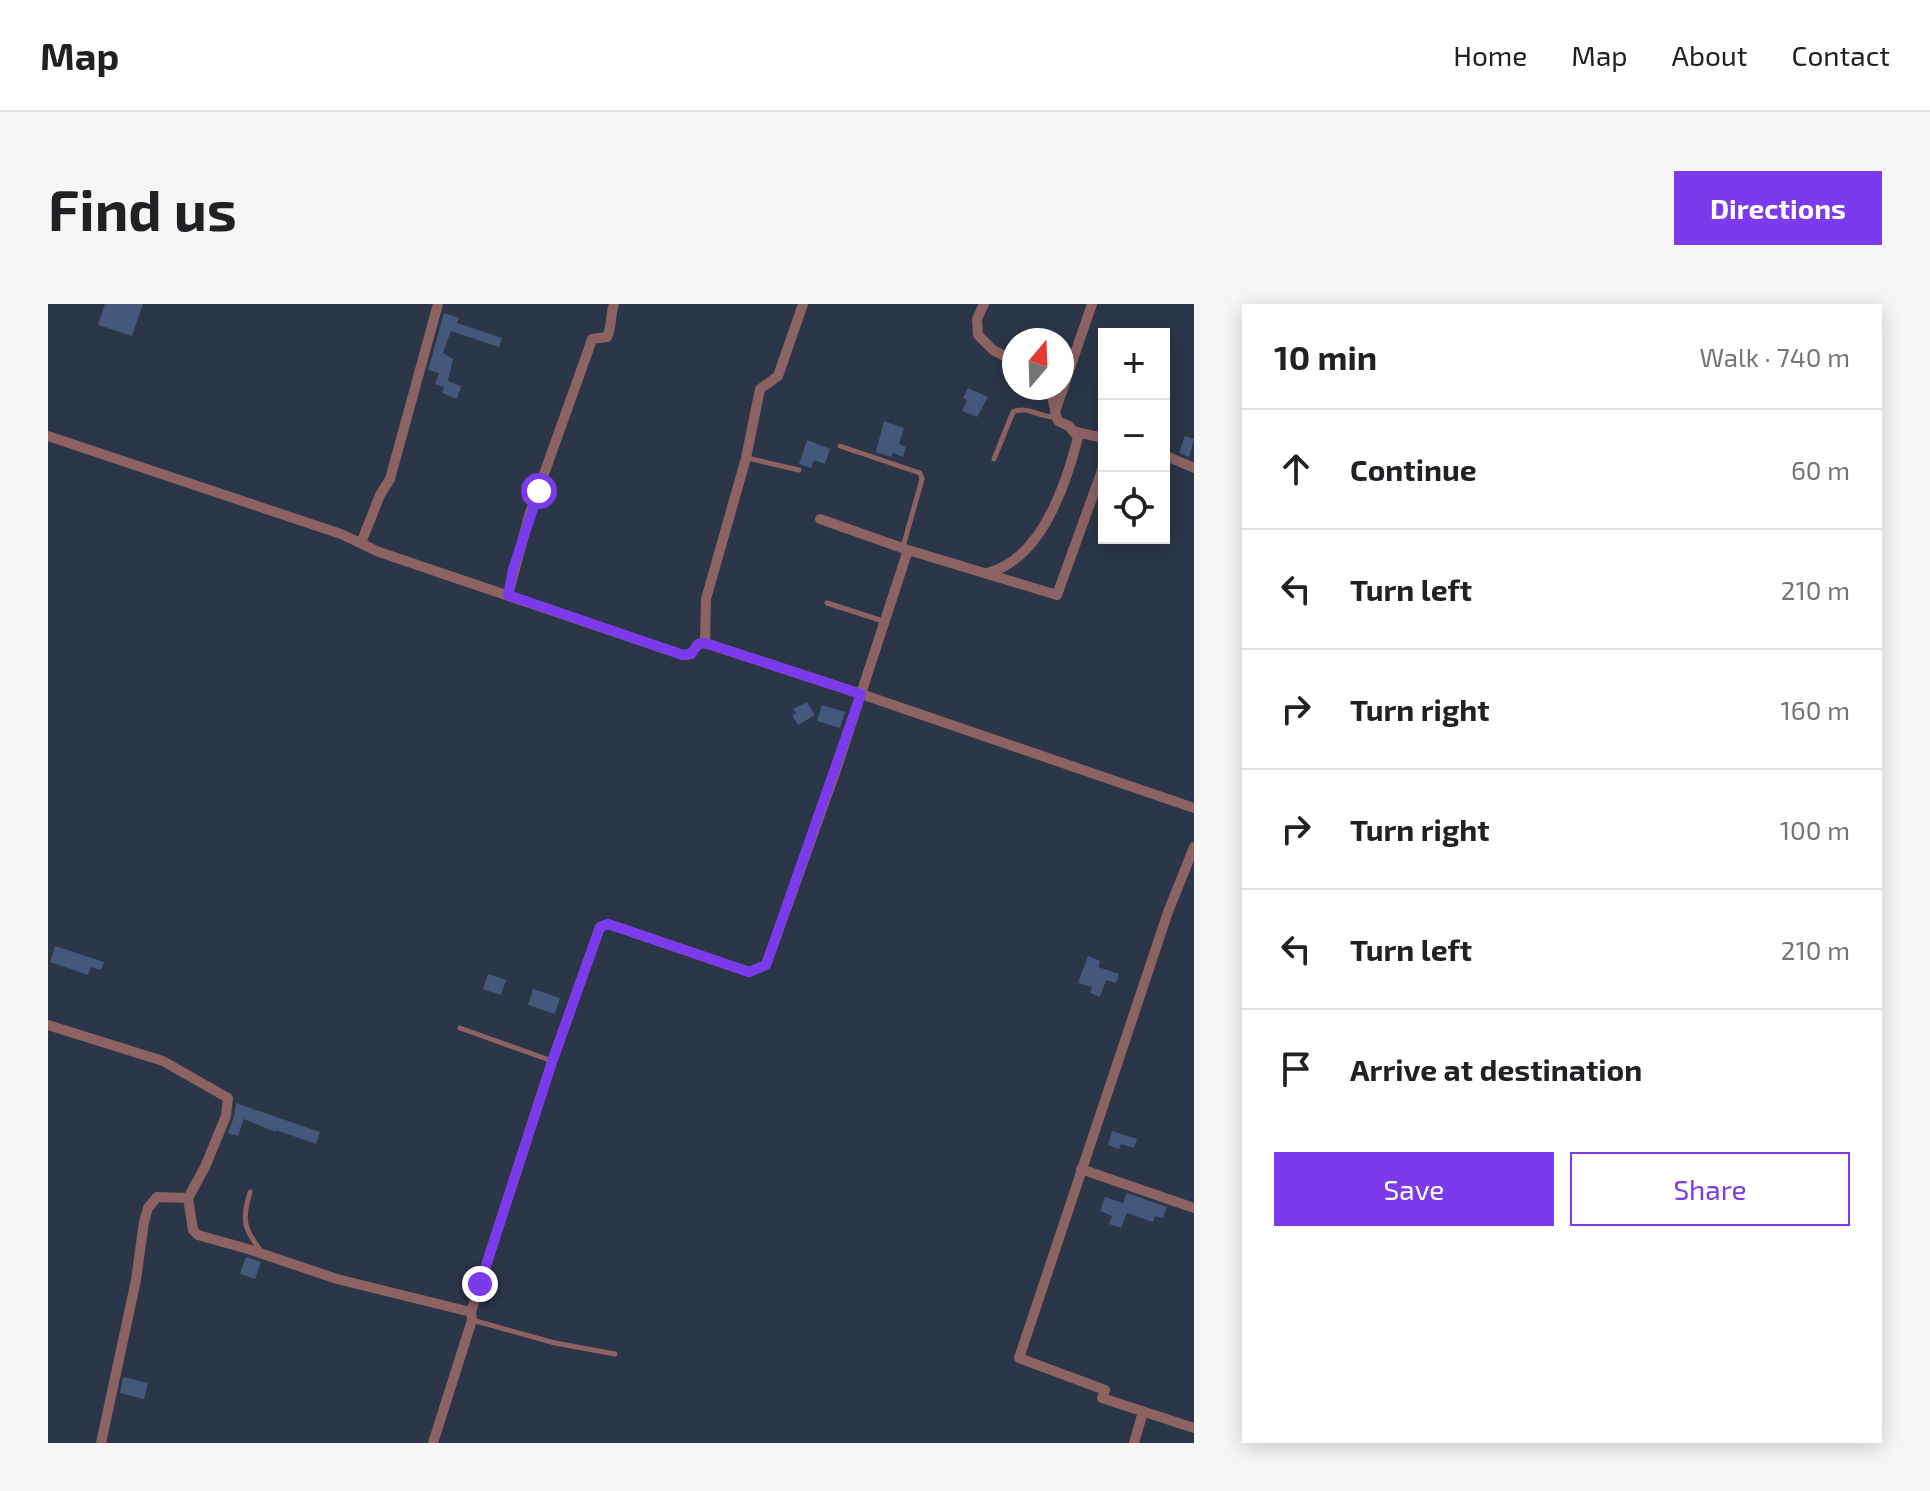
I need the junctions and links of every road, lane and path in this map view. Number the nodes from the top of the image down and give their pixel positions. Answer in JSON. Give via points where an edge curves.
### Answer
{"nodes":[{"id":1,"x":438,"y":304,"type":"edge"},
{"id":2,"x":614,"y":304,"type":"edge"},
{"id":3,"x":803,"y":304,"type":"edge"},
{"id":4,"x":984,"y":304,"type":"edge"},
{"id":5,"x":1092,"y":304,"type":"edge"},
{"id":6,"x":1002,"y":355,"type":"edge"},
{"id":7,"x":1053,"y":400,"type":"edge"},
{"id":8,"x":1056,"y":415,"type":"junction"},
{"id":9,"x":1076,"y":432,"type":"junction"},
{"id":10,"x":48,"y":436,"type":"edge"},
{"id":11,"x":1098,"y":437,"type":"edge"},
{"id":12,"x":840,"y":446,"type":"dead end"},
{"id":13,"x":746,"y":458,"type":"junction"},
{"id":14,"x":1170,"y":458,"type":"edge"},
{"id":15,"x":994,"y":459,"type":"dead end"},
{"id":16,"x":1194,"y":468,"type":"edge"},
{"id":17,"x":799,"y":470,"type":"dead end"},
{"id":18,"x":1101,"y":472,"type":"edge"},
{"id":19,"x":820,"y":519,"type":"dead end"},
{"id":20,"x":361,"y":543,"type":"junction"},
{"id":21,"x":905,"y":549,"type":"junction"},
{"id":22,"x":985,"y":574,"type":"junction"},
{"id":23,"x":508,"y":595,"type":"junction"},
{"id":24,"x":827,"y":603,"type":"dead end"},
{"id":25,"x":884,"y":621,"type":"junction"},
{"id":26,"x":702,"y":644,"type":"junction"},
{"id":27,"x":861,"y":694,"type":"junction"},
{"id":28,"x":1194,"y":808,"type":"edge"},
{"id":29,"x":1194,"y":847,"type":"edge"},
{"id":30,"x":48,"y":1025,"type":"edge"},
{"id":31,"x":460,"y":1028,"type":"dead end"},
{"id":32,"x":552,"y":1062,"type":"junction"},
{"id":33,"x":1081,"y":1169,"type":"junction"},
{"id":34,"x":250,"y":1192,"type":"dead end"},
{"id":35,"x":188,"y":1198,"type":"junction"},
{"id":36,"x":1194,"y":1208,"type":"edge"},
{"id":37,"x":268,"y":1256,"type":"junction"},
{"id":38,"x":472,"y":1316,"type":"junction"},
{"id":39,"x":615,"y":1354,"type":"dead end"},
{"id":40,"x":1143,"y":1412,"type":"junction"},
{"id":41,"x":1194,"y":1428,"type":"edge"},
{"id":42,"x":101,"y":1443,"type":"edge"},
{"id":43,"x":433,"y":1443,"type":"edge"},
{"id":44,"x":1134,"y":1443,"type":"edge"}],
"edges":[{"from":1,"to":20,"type":"street","via":[[390,479]]},
{"from":2,"to":23,"type":"street","via":[[607,337],[592,339],[529,516]]},
{"from":3,"to":13,"type":"street","via":[[778,376],[760,389]]},
{"from":4,"to":6,"type":"street","via":[[977,319],[978,335]]},
{"from":5,"to":8,"type":"street"},
{"from":7,"to":8,"type":"street"},
{"from":8,"to":9,"type":"street"},
{"from":8,"to":15,"type":"lane","via":[[1013,412]]},
{"from":9,"to":11,"type":"street"},
{"from":9,"to":22,"type":"street","via":[[1058,502],[1040,531],[1015,559]]},
{"from":10,"to":20,"type":"street"},
{"from":12,"to":21,"type":"lane","via":[[920,473]]},
{"from":13,"to":17,"type":"lane"},
{"from":13,"to":26,"type":"street","via":[[706,599]]},
{"from":14,"to":16,"type":"street"},
{"from":18,"to":22,"type":"street","via":[[1057,595]]},
{"from":19,"to":21,"type":"street"},
{"from":20,"to":23,"type":"street"},
{"from":21,"to":22,"type":"street"},
{"from":21,"to":25,"type":"street"},
{"from":23,"to":26,"type":"street","via":[[683,655]]},
{"from":24,"to":25,"type":"lane"},
{"from":25,"to":27,"type":"street"},
{"from":26,"to":27,"type":"street"},
{"from":27,"to":28,"type":"street"},
{"from":27,"to":32,"type":"street","via":[[766,965],[749,972],[608,924],[600,927]]},
{"from":29,"to":33,"type":"street"},
{"from":30,"to":35,"type":"street","via":[[163,1061],[228,1098],[226,1116]]},
{"from":31,"to":32,"type":"lane"},
{"from":32,"to":38,"type":"street"},
{"from":33,"to":36,"type":"street"},
{"from":33,"to":40,"type":"street","via":[[1019,1358],[1105,1390],[1102,1398]]},
{"from":34,"to":37,"type":"lane","via":[[245,1228]]},
{"from":35,"to":37,"type":"street","via":[[198,1235]]},
{"from":35,"to":42,"type":"street","via":[[157,1197],[148,1208]]},
{"from":37,"to":38,"type":"street"},
{"from":38,"to":39,"type":"lane","via":[[555,1343]]},
{"from":38,"to":43,"type":"street"},
{"from":40,"to":41,"type":"street"},
{"from":40,"to":44,"type":"street"}]}
